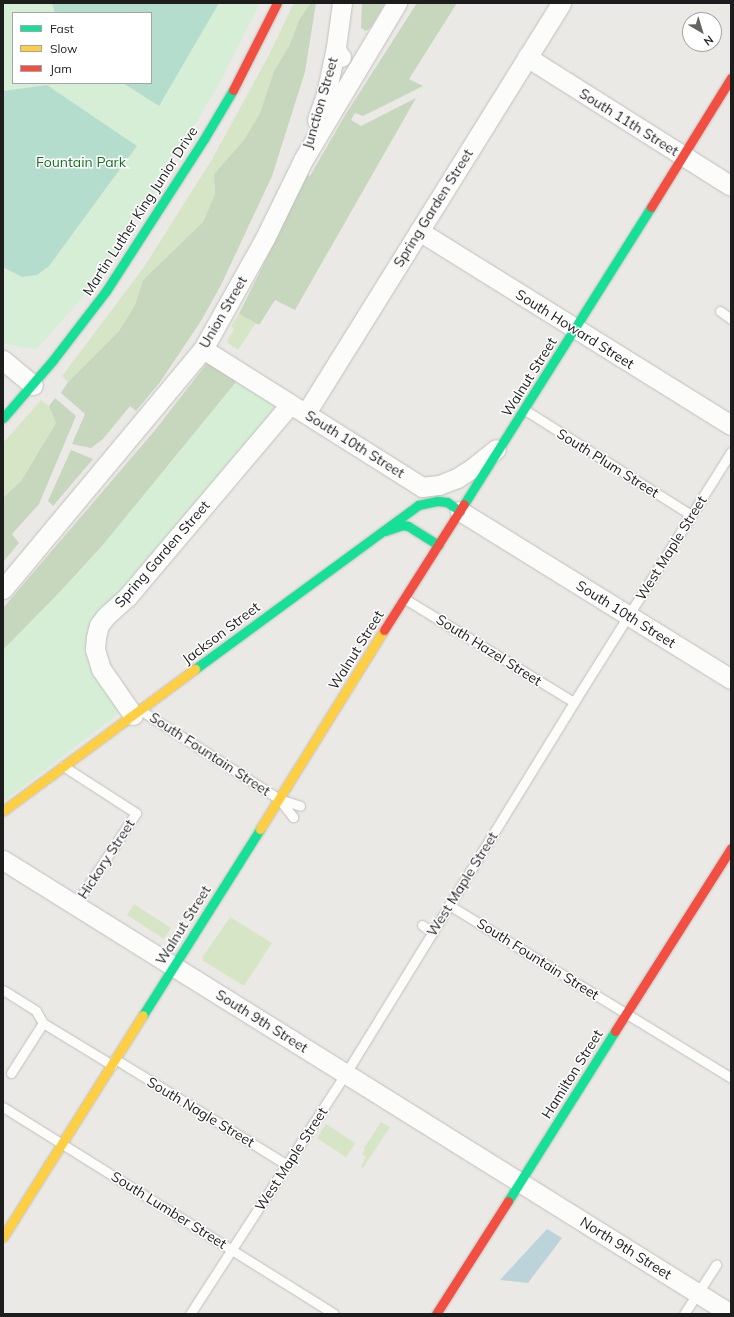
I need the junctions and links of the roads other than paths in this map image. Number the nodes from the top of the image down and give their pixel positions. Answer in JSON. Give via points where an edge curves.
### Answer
{"nodes":[{"id":1,"x":277,"y":3,"type":"edge"},
{"id":2,"x":342,"y":3,"type":"edge"},
{"id":3,"x":397,"y":3,"type":"edge"},
{"id":4,"x":561,"y":3,"type":"edge"},
{"id":5,"x":336,"y":47,"type":"junction"},
{"id":6,"x":365,"y":53,"type":"junction"},
{"id":7,"x":527,"y":57,"type":"junction"},
{"id":8,"x":731,"y":78,"type":"edge"},
{"id":9,"x":682,"y":155,"type":"junction"},
{"id":10,"x":303,"y":160,"type":"junction"},
{"id":11,"x":731,"y":186,"type":"edge"},
{"id":12,"x":419,"y":231,"type":"junction"},
{"id":13,"x":720,"y":311,"type":"dead end"},
{"id":14,"x":731,"y":318,"type":"edge"},
{"id":15,"x":576,"y":329,"type":"junction"},
{"id":16,"x":203,"y":349,"type":"junction"},
{"id":17,"x":3,"y":360,"type":"edge"},
{"id":18,"x":33,"y":385,"type":"junction"},
{"id":19,"x":298,"y":409,"type":"junction"},
{"id":20,"x":525,"y":410,"type":"junction"},
{"id":21,"x":3,"y":418,"type":"edge"},
{"id":22,"x":731,"y":425,"type":"edge"},
{"id":23,"x":506,"y":440,"type":"junction"},
{"id":24,"x":731,"y":452,"type":"edge"},
{"id":25,"x":422,"y":487,"type":"junction"},
{"id":26,"x":418,"y":505,"type":"junction"},
{"id":27,"x":460,"y":511,"type":"junction"},
{"id":28,"x":691,"y":515,"type":"junction"},
{"id":29,"x":378,"y":534,"type":"junction"},
{"id":30,"x":438,"y":545,"type":"junction"},
{"id":31,"x":3,"y":590,"type":"edge"},
{"id":32,"x":405,"y":599,"type":"junction"},
{"id":33,"x":629,"y":615,"type":"junction"},
{"id":34,"x":731,"y":679,"type":"edge"},
{"id":35,"x":574,"y":702,"type":"junction"},
{"id":36,"x":137,"y":713,"type":"junction"},
{"id":37,"x":63,"y":766,"type":"junction"},
{"id":38,"x":279,"y":798,"type":"junction"},
{"id":39,"x":300,"y":806,"type":"dead end"},
{"id":40,"x":3,"y":811,"type":"edge"},
{"id":41,"x":293,"y":817,"type":"dead end"},
{"id":42,"x":731,"y":848,"type":"edge"},
{"id":43,"x":3,"y":860,"type":"edge"},
{"id":44,"x":75,"y":905,"type":"junction"},
{"id":45,"x":449,"y":905,"type":"junction"},
{"id":46,"x":422,"y":926,"type":"dead end"},
{"id":47,"x":432,"y":932,"type":"junction"},
{"id":48,"x":174,"y":966,"type":"junction"},
{"id":49,"x":3,"y":990,"type":"edge"},
{"id":50,"x":626,"y":1014,"type":"junction"},
{"id":51,"x":43,"y":1023,"type":"junction"},
{"id":52,"x":113,"y":1062,"type":"junction"},
{"id":53,"x":346,"y":1073,"type":"junction"},
{"id":54,"x":11,"y":1074,"type":"dead end"},
{"id":55,"x":731,"y":1078,"type":"edge"},
{"id":56,"x":3,"y":1107,"type":"edge"},
{"id":57,"x":62,"y":1144,"type":"junction"},
{"id":58,"x":287,"y":1165,"type":"junction"},
{"id":59,"x":520,"y":1182,"type":"junction"},
{"id":60,"x":3,"y":1237,"type":"edge"},
{"id":61,"x":232,"y":1250,"type":"junction"},
{"id":62,"x":716,"y":1265,"type":"dead end"},
{"id":63,"x":698,"y":1293,"type":"junction"},
{"id":64,"x":190,"y":1314,"type":"edge"},
{"id":65,"x":334,"y":1314,"type":"edge"},
{"id":66,"x":436,"y":1314,"type":"edge"},
{"id":67,"x":684,"y":1314,"type":"edge"},
{"id":68,"x":731,"y":1314,"type":"edge"}],
"edges":[{"from":1,"to":18,"type":"main road","name":"Martin Luther King Junior Drive","via":[[237,82],[169,195],[106,291]]},
{"from":2,"to":5,"type":"street","name":"Junction Street"},
{"from":3,"to":6,"type":"street","name":"Union Street"},
{"from":4,"to":7,"type":"street","name":"Spring Garden Street"},
{"from":5,"to":6,"type":"street","name":"Junction Street","via":[[338,54],[344,58],[353,58]]},
{"from":5,"to":10,"type":"street","name":"Junction Street","via":[[326,94]]},
{"from":6,"to":10,"type":"street","name":"Union Street"},
{"from":7,"to":9,"type":"street","name":"South 11th Street"},
{"from":7,"to":12,"type":"street","name":"Spring Garden Street"},
{"from":8,"to":9,"type":"main road","name":"Walnut Street"},
{"from":9,"to":11,"type":"street","name":"South 11th Street"},
{"from":9,"to":15,"type":"main road","name":"Walnut Street"},
{"from":10,"to":16,"type":"street","name":"Union Street","via":[[264,238]]},
{"from":12,"to":15,"type":"street","name":"South Howard Street"},
{"from":12,"to":19,"type":"street","name":"Spring Garden Street"},
{"from":13,"to":14,"type":"lane"},
{"from":15,"to":20,"type":"main road","name":"Walnut Street"},
{"from":15,"to":22,"type":"street","name":"South Howard Street"},
{"from":16,"to":19,"type":"street","name":"South 10th Street"},
{"from":16,"to":31,"type":"street","name":"Union Street"},
{"from":17,"to":18,"type":"street"},
{"from":18,"to":21,"type":"main road","name":"Martin Luther King Junior Drive"},
{"from":19,"to":25,"type":"street","name":"South 10th Street"},
{"from":19,"to":36,"type":"street","name":"Spring Garden Street","via":[[99,625],[95,649],[101,669]]},
{"from":20,"to":23,"type":"main road","name":"Walnut Street"},
{"from":20,"to":28,"type":"lane","name":"South Plum Street"},
{"from":23,"to":25,"type":"street","via":[[474,468],[457,478],[439,485]]},
{"from":23,"to":27,"type":"main road","name":"Walnut Street"},
{"from":24,"to":28,"type":"lane","name":"West Maple Street"},
{"from":25,"to":26,"type":"street","via":[[422,498]]},
{"from":26,"to":27,"type":"main road","name":"Jackson Street","via":[[447,502]]},
{"from":26,"to":29,"type":"main road","name":"Jackson Street"},
{"from":27,"to":30,"type":"main road","name":"Walnut Street"},
{"from":27,"to":33,"type":"street","name":"South 10th Street"},
{"from":28,"to":33,"type":"lane","name":"West Maple Street"},
{"from":29,"to":30,"type":"main road","via":[[402,525],[408,526]]},
{"from":29,"to":36,"type":"main road","name":"Jackson Street"},
{"from":30,"to":32,"type":"main road","name":"Walnut Street"},
{"from":32,"to":35,"type":"lane","name":"South Hazel Street"},
{"from":32,"to":38,"type":"main road","name":"Walnut Street"},
{"from":33,"to":34,"type":"street","name":"South 10th Street"},
{"from":33,"to":35,"type":"lane","name":"West Maple Street"},
{"from":35,"to":45,"type":"lane","name":"West Maple Street"},
{"from":36,"to":37,"type":"main road","name":"Jackson Street"},
{"from":36,"to":38,"type":"lane","name":"South Fountain Street"},
{"from":37,"to":40,"type":"main road","name":"Jackson Street"},
{"from":37,"to":44,"type":"lane","name":"Hickory Street","via":[[136,813]]},
{"from":38,"to":39,"type":"lane"},
{"from":38,"to":41,"type":"lane"},
{"from":38,"to":48,"type":"main road","name":"Walnut Street"},
{"from":42,"to":50,"type":"main road","name":"Hamilton Street"},
{"from":43,"to":44,"type":"street","name":"South 9th Street"},
{"from":44,"to":48,"type":"street","name":"South 9th Street"},
{"from":45,"to":47,"type":"lane","name":"West Maple Street"},
{"from":45,"to":50,"type":"lane","name":"South Fountain Street"},
{"from":46,"to":47,"type":"lane"},
{"from":47,"to":53,"type":"lane","name":"West Maple Street"},
{"from":48,"to":52,"type":"main road","name":"Walnut Street"},
{"from":48,"to":53,"type":"street","name":"South 9th Street"},
{"from":49,"to":51,"type":"lane","via":[[36,1010]]},
{"from":50,"to":55,"type":"lane","name":"South Fountain Street"},
{"from":50,"to":59,"type":"main road","name":"Hamilton Street"},
{"from":51,"to":52,"type":"lane","name":"South Nagle Street"},
{"from":51,"to":54,"type":"lane"},
{"from":52,"to":57,"type":"main road","name":"Walnut Street"},
{"from":52,"to":58,"type":"lane","name":"South Nagle Street"},
{"from":53,"to":58,"type":"lane","name":"West Maple Street"},
{"from":53,"to":59,"type":"street","name":"South 9th Street"},
{"from":56,"to":57,"type":"lane","name":"South Lumber Street"},
{"from":57,"to":60,"type":"main road","name":"Walnut Street"},
{"from":57,"to":61,"type":"lane","name":"South Lumber Street"},
{"from":58,"to":61,"type":"lane","name":"West Maple Street"},
{"from":59,"to":63,"type":"street","name":"North 9th Street"},
{"from":59,"to":66,"type":"main road","name":"Hamilton Street"},
{"from":61,"to":64,"type":"lane","name":"West Maple Street"},
{"from":61,"to":65,"type":"lane","name":"South Lumber Street"},
{"from":62,"to":63,"type":"lane"},
{"from":63,"to":67,"type":"lane"},
{"from":63,"to":68,"type":"street","name":"North 9th Street"}]}
